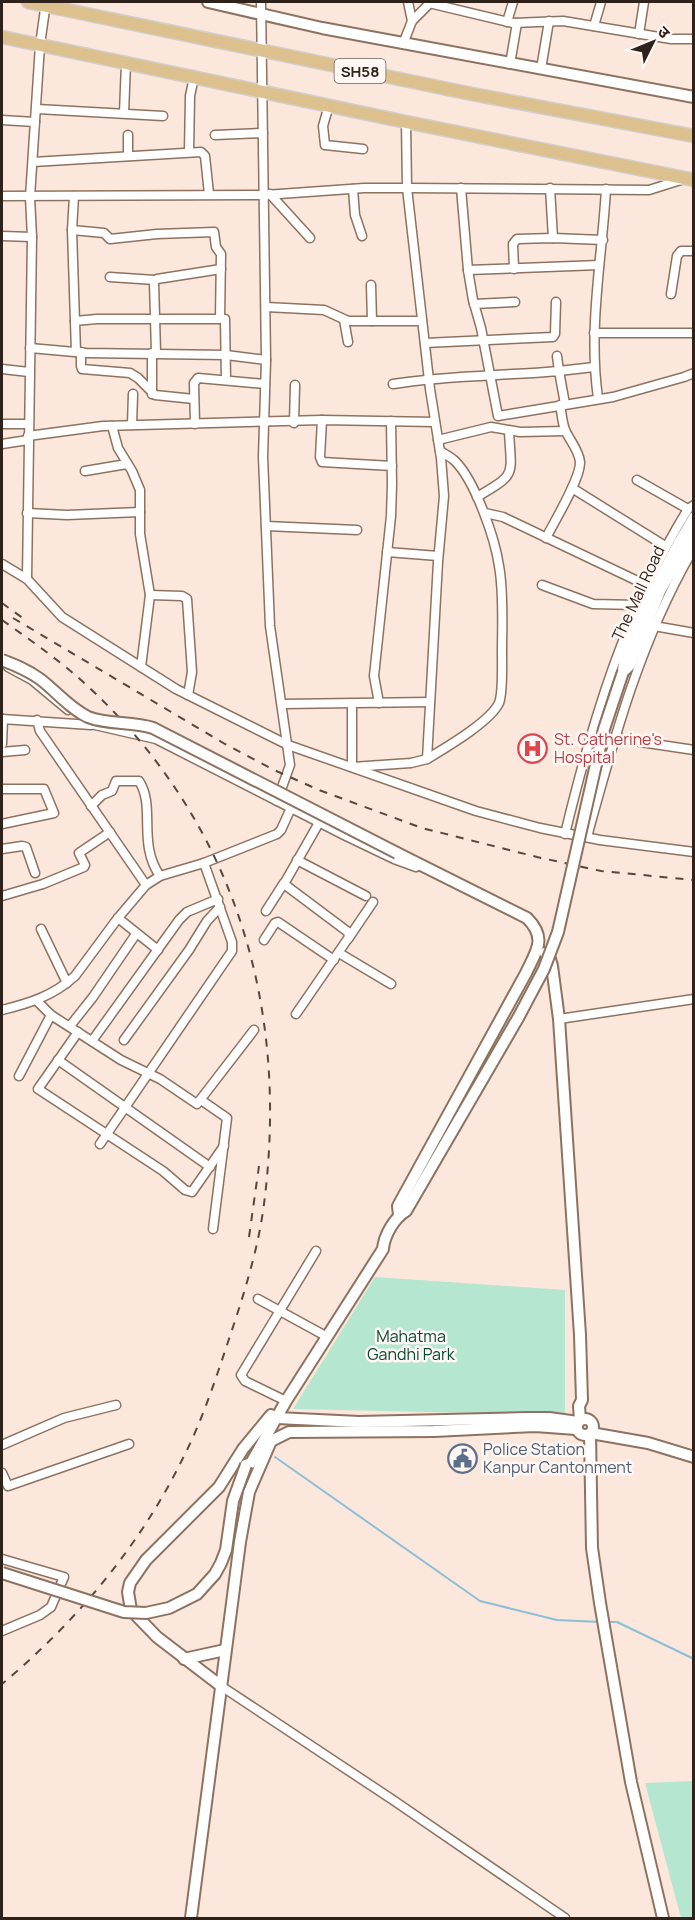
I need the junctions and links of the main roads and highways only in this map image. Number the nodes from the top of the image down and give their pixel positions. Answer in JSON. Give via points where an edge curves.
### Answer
{"nodes":[{"id":1,"x":28,"y":2,"type":"edge"},
{"id":2,"x":46,"y":3,"type":"edge"},
{"id":3,"x":2,"y":37,"type":"edge"},
{"id":4,"x":693,"y":136,"type":"edge"},
{"id":5,"x":690,"y":179,"type":"edge"}],
"edges":[{"from":1,"to":2,"type":"main road","number":"SH58"},
{"from":2,"to":4,"type":"main road","number":"SH58","via":[[467,93]]},
{"from":3,"to":5,"type":"main road","number":"SH58"}]}
